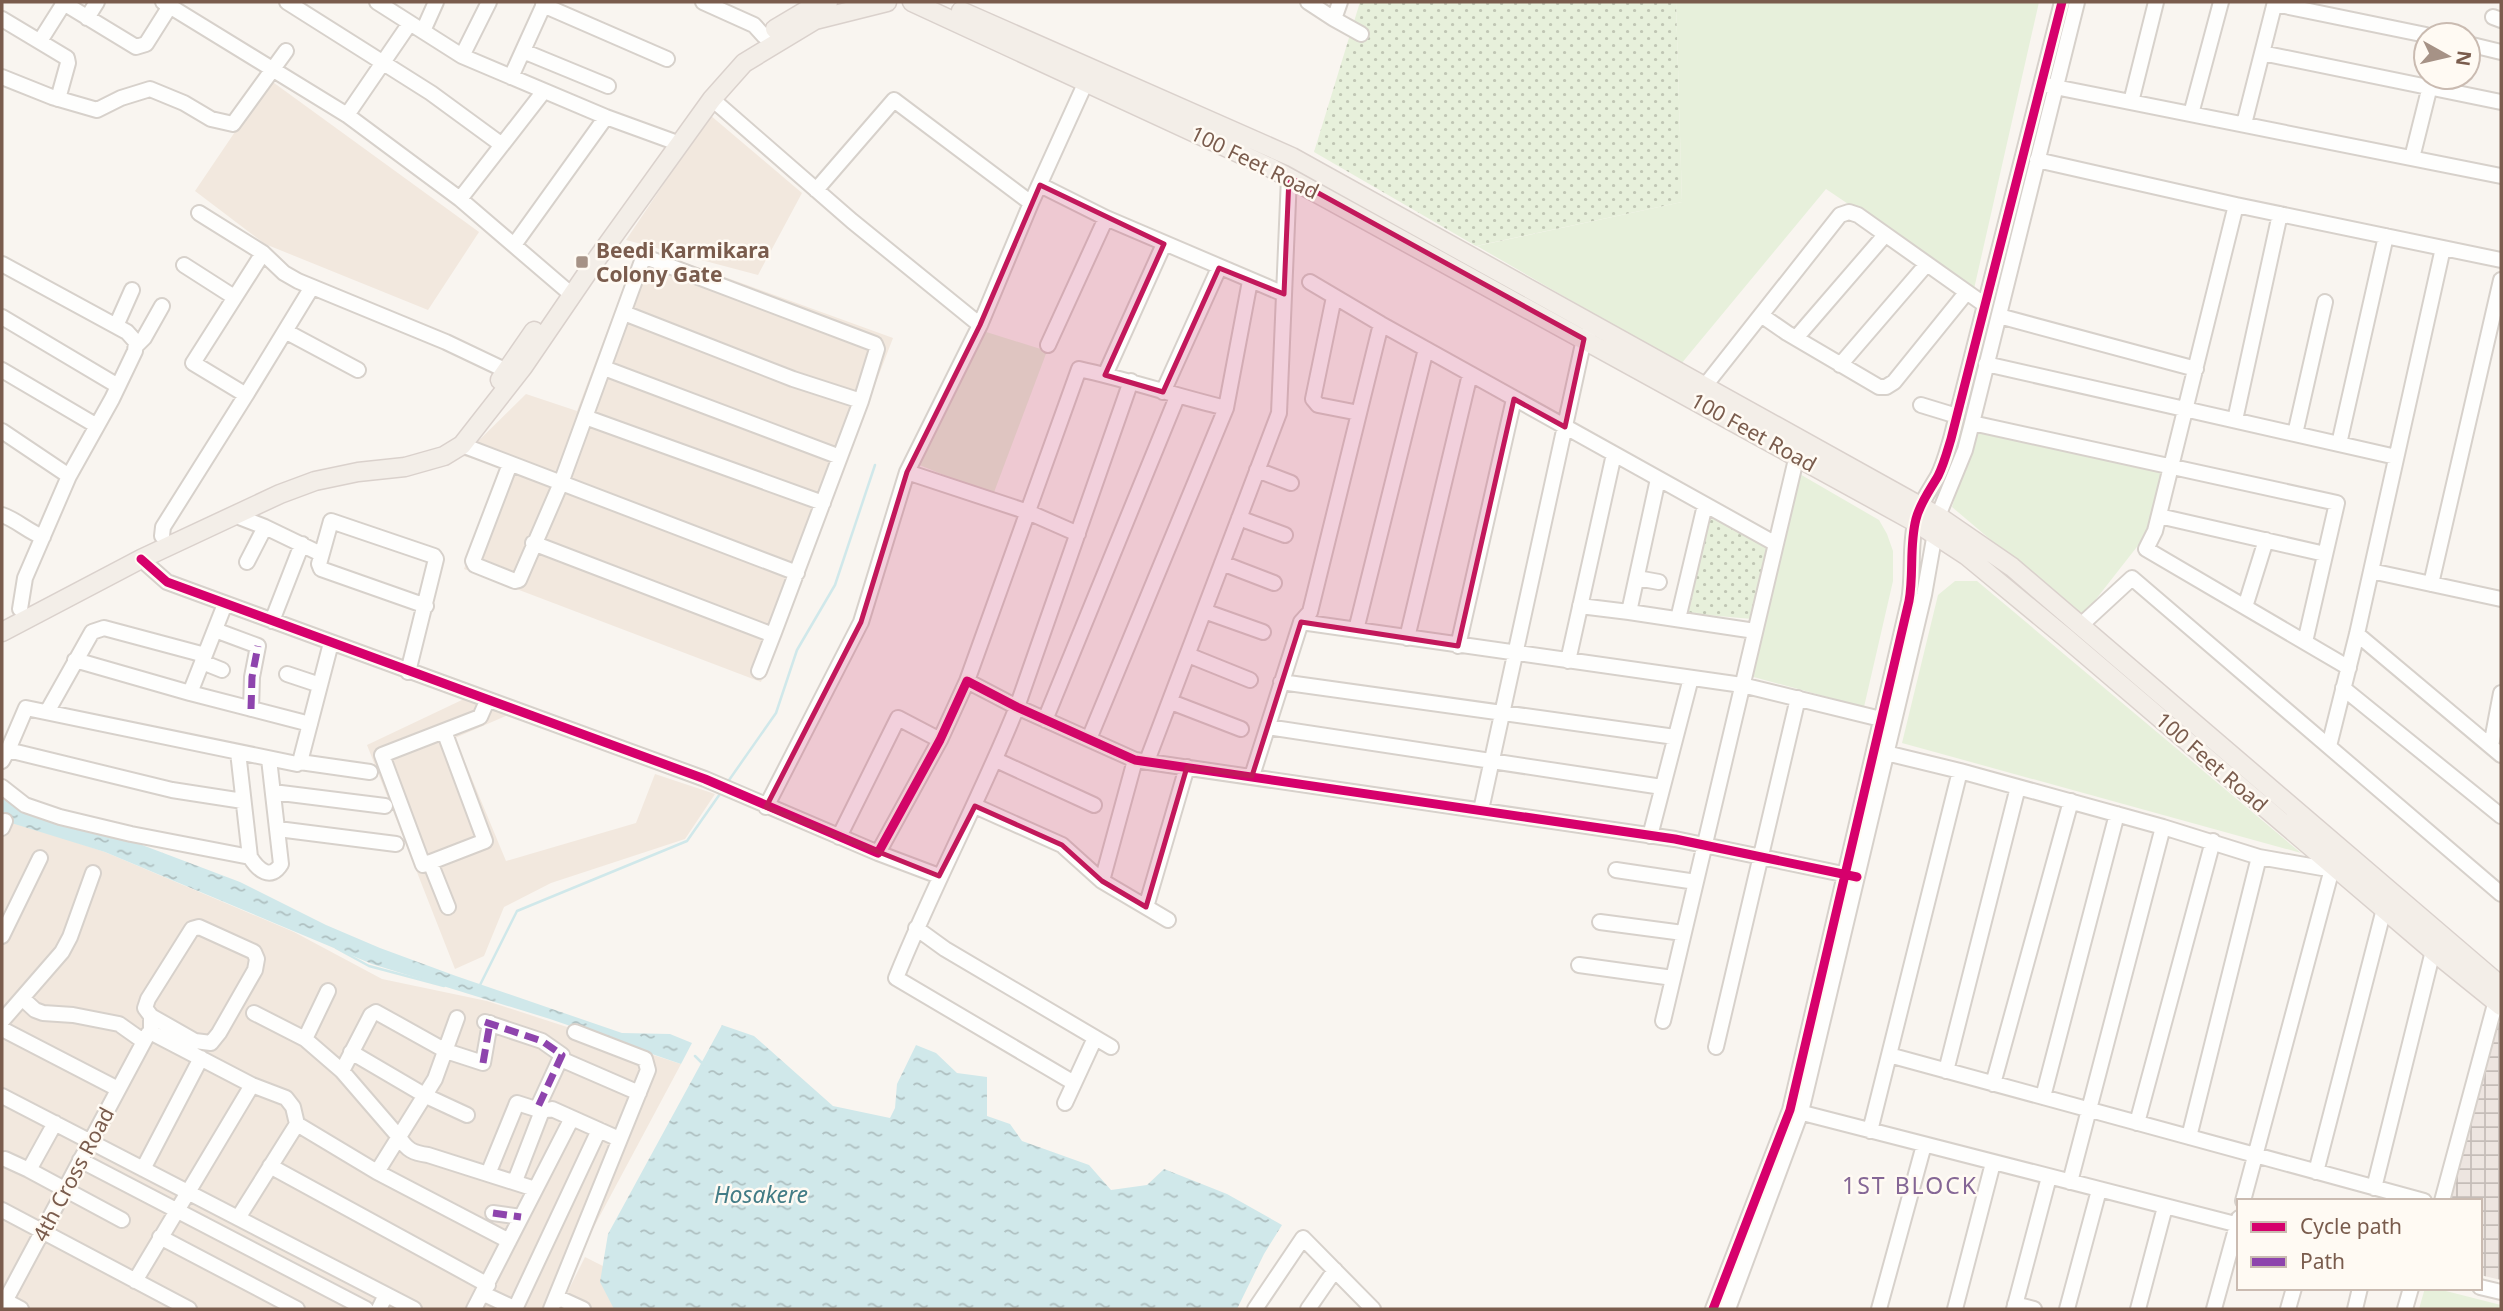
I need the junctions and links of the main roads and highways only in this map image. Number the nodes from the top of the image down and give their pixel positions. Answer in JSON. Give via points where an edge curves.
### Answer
{"nodes":[{"id":1,"x":887,"y":2,"type":"edge"},
{"id":2,"x":912,"y":2,"type":"edge"},
{"id":3,"x":938,"y":2,"type":"edge"},
{"id":4,"x":817,"y":8,"type":"edge"},
{"id":5,"x":1089,"y":75,"type":"junction"},
{"id":6,"x":569,"y":292,"type":"junction"},
{"id":7,"x":1589,"y":332,"type":"junction"},
{"id":8,"x":1917,"y":514,"type":"junction"},
{"id":9,"x":2,"y":621,"type":"edge"},
{"id":10,"x":2,"y":632,"type":"edge"},
{"id":11,"x":2500,"y":995,"type":"edge"}],
"edges":[{"from":1,"to":4,"type":"main road"},
{"from":2,"to":5,"type":"main road","name":"100 Feet Road"},
{"from":3,"to":5,"type":"main road","name":"100 Feet Road"},
{"from":4,"to":6,"type":"main road","via":[[744,63],[712,99]]},
{"from":4,"to":6,"type":"main road","via":[[764,36],[706,93]]},
{"from":5,"to":7,"type":"main road","name":"100 Feet Road"},
{"from":5,"to":7,"type":"main road","name":"100 Feet Road","via":[[1292,158]]},
{"from":6,"to":9,"type":"main road","via":[[454,439],[413,456],[306,474],[66,583]]},
{"from":6,"to":10,"type":"main road","via":[[523,367],[462,444],[444,456],[315,481],[280,494],[141,559]]},
{"from":7,"to":8,"type":"main road","name":"100 Feet Road","via":[[1797,455]]},
{"from":7,"to":8,"type":"main road","name":"100 Feet Road","via":[[1704,387]]},
{"from":8,"to":11,"type":"main road","name":"100 Feet Road","via":[[1936,536],[2066,637],[2433,951]]},
{"from":8,"to":11,"type":"main road","name":"100 Feet Road","via":[[1938,516],[2012,567]]}]}
